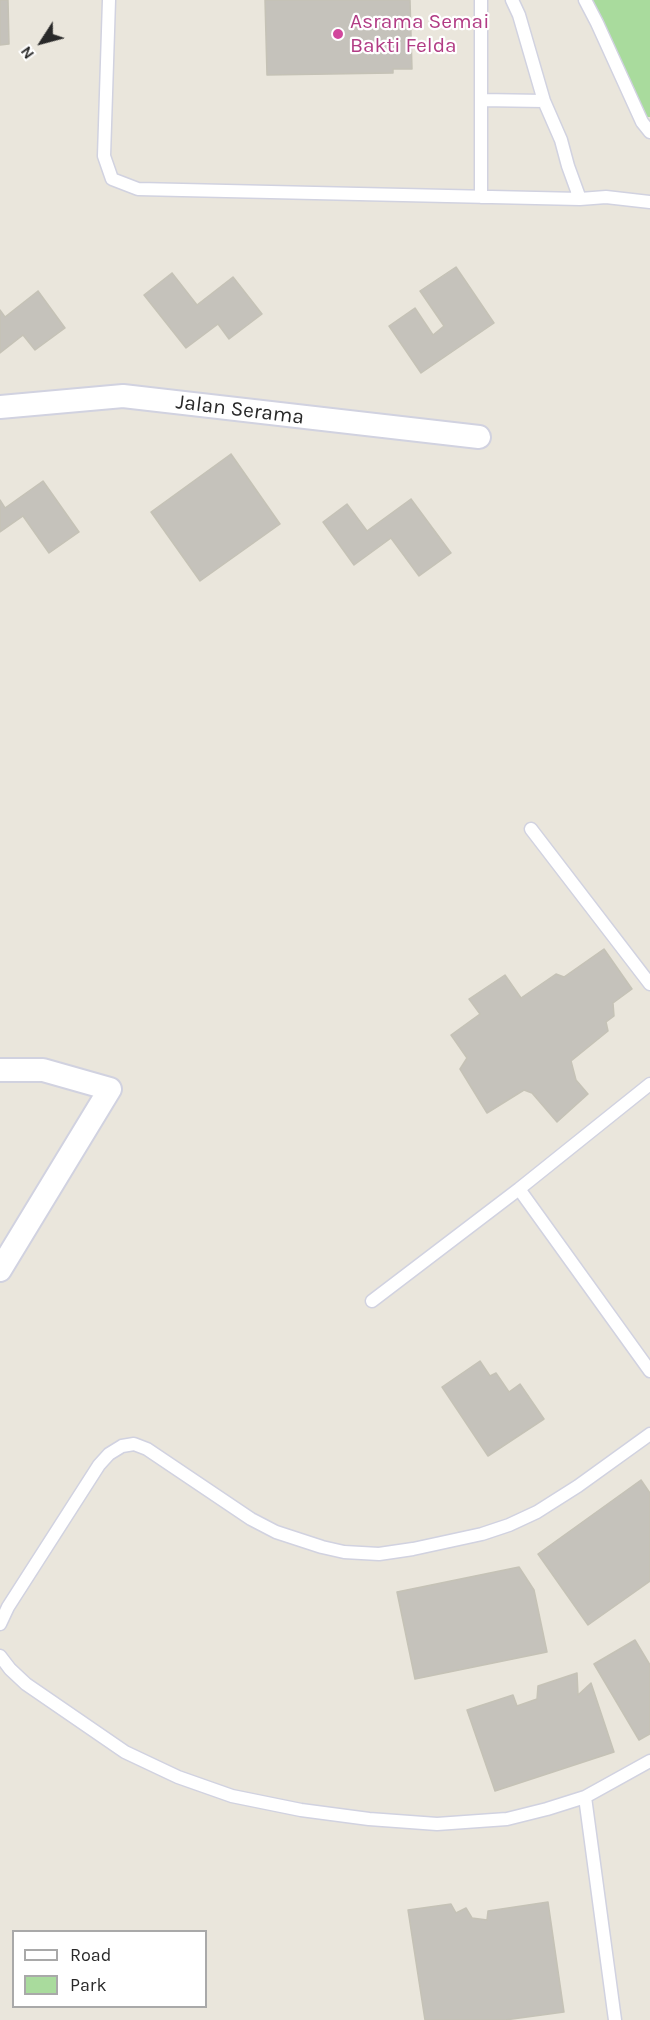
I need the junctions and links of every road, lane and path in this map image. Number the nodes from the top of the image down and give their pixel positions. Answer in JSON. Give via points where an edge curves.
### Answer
{"nodes":[{"id":1,"x":109,"y":0,"type":"edge"},
{"id":2,"x":481,"y":0,"type":"edge"},
{"id":3,"x":512,"y":0,"type":"edge"},
{"id":4,"x":585,"y":0,"type":"edge"},
{"id":5,"x":481,"y":100,"type":"junction"},
{"id":6,"x":544,"y":101,"type":"junction"},
{"id":7,"x":650,"y":132,"type":"edge"},
{"id":8,"x":481,"y":196,"type":"junction"},
{"id":9,"x":580,"y":199,"type":"junction"},
{"id":10,"x":650,"y":202,"type":"edge"},
{"id":11,"x":0,"y":407,"type":"edge"},
{"id":12,"x":479,"y":437,"type":"dead end"},
{"id":13,"x":531,"y":829,"type":"dead end"},
{"id":14,"x":650,"y":984,"type":"edge"},
{"id":15,"x":0,"y":1070,"type":"edge"},
{"id":16,"x":650,"y":1084,"type":"edge"},
{"id":17,"x":519,"y":1189,"type":"junction"},
{"id":18,"x":0,"y":1270,"type":"edge"},
{"id":19,"x":372,"y":1301,"type":"dead end"},
{"id":20,"x":650,"y":1371,"type":"edge"},
{"id":21,"x":650,"y":1434,"type":"edge"},
{"id":22,"x":0,"y":1624,"type":"edge"},
{"id":23,"x":0,"y":1656,"type":"edge"},
{"id":24,"x":650,"y":1761,"type":"edge"},
{"id":25,"x":585,"y":1797,"type":"junction"},
{"id":26,"x":615,"y":2020,"type":"edge"}],
"edges":[{"from":1,"to":8,"type":"lane","via":[[105,156],[112,179],[138,189]]},
{"from":2,"to":5,"type":"lane"},
{"from":3,"to":6,"type":"lane"},
{"from":4,"to":7,"type":"lane"},
{"from":5,"to":6,"type":"lane"},
{"from":5,"to":8,"type":"lane"},
{"from":6,"to":9,"type":"lane"},
{"from":8,"to":9,"type":"lane"},
{"from":9,"to":10,"type":"lane","via":[[606,197]]},
{"from":11,"to":12,"type":"street","name":"Jalan Serama","via":[[123,396]]},
{"from":13,"to":14,"type":"lane"},
{"from":15,"to":18,"type":"street","via":[[43,1070],[110,1089]]},
{"from":16,"to":17,"type":"lane"},
{"from":17,"to":19,"type":"lane"},
{"from":17,"to":20,"type":"lane"},
{"from":21,"to":22,"type":"lane","via":[[578,1486],[509,1525],[378,1554],[333,1550],[276,1532],[147,1449],[134,1444],[122,1446],[99,1465]]},
{"from":23,"to":25,"type":"lane","via":[[26,1684],[125,1752],[232,1796],[301,1810],[437,1824],[507,1819]]},
{"from":24,"to":25,"type":"lane"},
{"from":25,"to":26,"type":"lane"}]}
